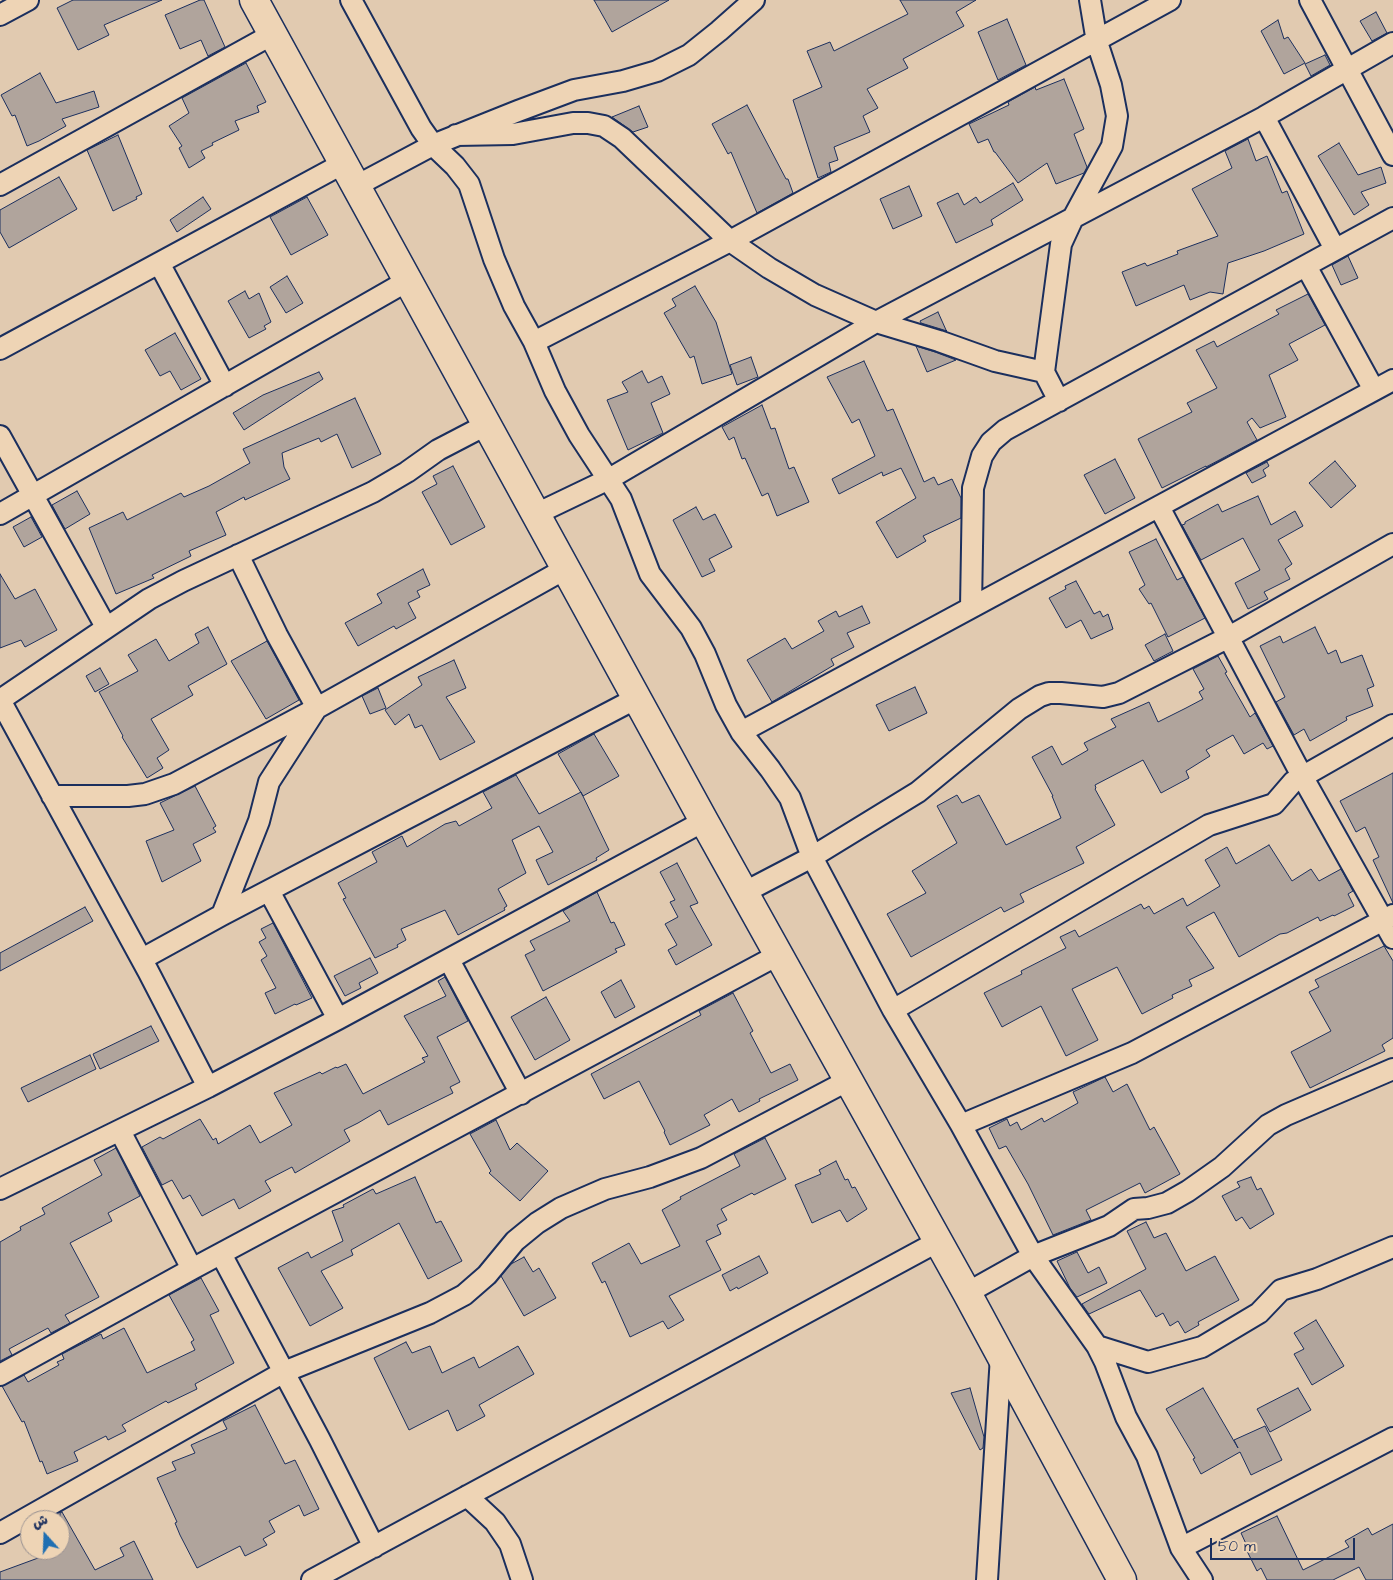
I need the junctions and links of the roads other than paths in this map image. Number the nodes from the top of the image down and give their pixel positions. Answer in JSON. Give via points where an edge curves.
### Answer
{"nodes":[{"id":1,"x":28,"y":0,"type":"edge"},
{"id":2,"x":254,"y":0,"type":"edge"},
{"id":3,"x":351,"y":0,"type":"edge"},
{"id":4,"x":754,"y":0,"type":"edge"},
{"id":5,"x":1090,"y":0,"type":"edge"},
{"id":6,"x":1170,"y":0,"type":"edge"},
{"id":7,"x":1310,"y":0,"type":"edge"},
{"id":8,"x":0,"y":15,"type":"edge"},
{"id":9,"x":273,"y":34,"type":"junction"},
{"id":10,"x":1097,"y":42,"type":"junction"},
{"id":11,"x":1393,"y":43,"type":"edge"},
{"id":12,"x":1346,"y":70,"type":"junction"},
{"id":13,"x":1264,"y":117,"type":"junction"},
{"id":14,"x":456,"y":135,"type":"junction"},
{"id":15,"x":433,"y":145,"type":"junction"},
{"id":16,"x":1393,"y":155,"type":"edge"},
{"id":17,"x":350,"y":175,"type":"junction"},
{"id":18,"x":0,"y":185,"type":"edge"},
{"id":19,"x":1072,"y":218,"type":"junction"},
{"id":20,"x":1393,"y":218,"type":"edge"},
{"id":21,"x":730,"y":241,"type":"junction"},
{"id":22,"x":1336,"y":249,"type":"junction"},
{"id":23,"x":159,"y":263,"type":"junction"},
{"id":24,"x":1306,"y":266,"type":"junction"},
{"id":25,"x":408,"y":280,"type":"junction"},
{"id":26,"x":876,"y":322,"type":"junction"},
{"id":27,"x":534,"y":342,"type":"junction"},
{"id":28,"x":0,"y":349,"type":"edge"},
{"id":29,"x":1044,"y":372,"type":"junction"},
{"id":30,"x":1393,"y":380,"type":"edge"},
{"id":31,"x":225,"y":386,"type":"junction"},
{"id":32,"x":1374,"y":390,"type":"junction"},
{"id":33,"x":1059,"y":401,"type":"junction"},
{"id":34,"x":486,"y":425,"type":"junction"},
{"id":35,"x":0,"y":436,"type":"edge"},
{"id":36,"x":608,"y":479,"type":"junction"},
{"id":37,"x":33,"y":496,"type":"junction"},
{"id":38,"x":1159,"y":507,"type":"junction"},
{"id":39,"x":0,"y":514,"type":"edge"},
{"id":40,"x":536,"y":514,"type":"junction"},
{"id":41,"x":1393,"y":544,"type":"edge"},
{"id":42,"x":238,"y":555,"type":"junction"},
{"id":43,"x":565,"y":569,"type":"junction"},
{"id":44,"x":971,"y":607,"type":"junction"},
{"id":45,"x":106,"y":627,"type":"junction"},
{"id":46,"x":1229,"y":637,"type":"junction"},
{"id":47,"x":637,"y":698,"type":"junction"},
{"id":48,"x":317,"y":708,"type":"junction"},
{"id":49,"x":1393,"y":725,"type":"edge"},
{"id":50,"x":741,"y":732,"type":"junction"},
{"id":51,"x":1302,"y":776,"type":"junction"},
{"id":52,"x":52,"y":796,"type":"junction"},
{"id":53,"x":704,"y":821,"type":"junction"},
{"id":54,"x":812,"y":857,"type":"junction"},
{"id":55,"x":269,"y":891,"type":"junction"},
{"id":56,"x":743,"y":892,"type":"junction"},
{"id":57,"x":222,"y":915,"type":"junction"},
{"id":58,"x":1390,"y":924,"type":"edge"},
{"id":59,"x":778,"y":955,"type":"junction"},
{"id":60,"x":142,"y":960,"type":"junction"},
{"id":61,"x":449,"y":960,"type":"junction"},
{"id":62,"x":893,"y":1010,"type":"junction"},
{"id":63,"x":338,"y":1019,"type":"junction"},
{"id":64,"x":1393,"y":1069,"type":"edge"},
{"id":65,"x":849,"y":1080,"type":"junction"},
{"id":66,"x":208,"y":1087,"type":"junction"},
{"id":67,"x":521,"y":1094,"type":"junction"},
{"id":68,"x":961,"y":1126,"type":"junction"},
{"id":69,"x":120,"y":1131,"type":"junction"},
{"id":70,"x":0,"y":1189,"type":"edge"},
{"id":71,"x":937,"y":1242,"type":"junction"},
{"id":72,"x":1393,"y":1247,"type":"edge"},
{"id":73,"x":221,"y":1254,"type":"junction"},
{"id":74,"x":1033,"y":1256,"type":"junction"},
{"id":75,"x":192,"y":1269,"type":"junction"},
{"id":76,"x":967,"y":1293,"type":"junction"},
{"id":77,"x":1097,"y":1346,"type":"junction"},
{"id":78,"x":1001,"y":1356,"type":"junction"},
{"id":79,"x":284,"y":1372,"type":"junction"},
{"id":80,"x":0,"y":1375,"type":"edge"},
{"id":81,"x":1393,"y":1438,"type":"edge"},
{"id":82,"x":467,"y":1496,"type":"junction"},
{"id":83,"x":0,"y":1533,"type":"edge"},
{"id":84,"x":374,"y":1547,"type":"junction"},
{"id":85,"x":1181,"y":1548,"type":"junction"},
{"id":86,"x":312,"y":1580,"type":"edge"},
{"id":87,"x":522,"y":1580,"type":"edge"},
{"id":88,"x":988,"y":1580,"type":"edge"},
{"id":89,"x":1122,"y":1580,"type":"edge"},
{"id":90,"x":1202,"y":1580,"type":"edge"}],
"edges":[{"from":1,"to":8,"type":"street"},
{"from":2,"to":9,"type":"street"},
{"from":3,"to":15,"type":"street"},
{"from":4,"to":14,"type":"street","via":[[689,55],[657,71],[574,90]]},
{"from":5,"to":10,"type":"street"},
{"from":6,"to":10,"type":"street"},
{"from":7,"to":12,"type":"street"},
{"from":9,"to":17,"type":"street"},
{"from":9,"to":18,"type":"street"},
{"from":10,"to":19,"type":"street","via":[[1117,116],[1112,146]]},
{"from":10,"to":21,"type":"street"},
{"from":11,"to":12,"type":"street"},
{"from":12,"to":13,"type":"street"},
{"from":12,"to":16,"type":"street"},
{"from":13,"to":19,"type":"street"},
{"from":13,"to":22,"type":"street"},
{"from":14,"to":15,"type":"street"},
{"from":14,"to":21,"type":"street","via":[[513,134],[588,123],[604,126],[622,138]]},
{"from":15,"to":17,"type":"street"},
{"from":15,"to":27,"type":"street","via":[[469,184],[497,267]]},
{"from":17,"to":23,"type":"street"},
{"from":17,"to":25,"type":"street"},
{"from":19,"to":26,"type":"street"},
{"from":19,"to":29,"type":"street","via":[[1061,244]]},
{"from":20,"to":22,"type":"street"},
{"from":21,"to":26,"type":"street","via":[[815,294]]},
{"from":21,"to":27,"type":"street"},
{"from":22,"to":24,"type":"street"},
{"from":23,"to":28,"type":"street"},
{"from":23,"to":31,"type":"street"},
{"from":24,"to":32,"type":"street"},
{"from":24,"to":33,"type":"street"},
{"from":25,"to":31,"type":"street"},
{"from":25,"to":34,"type":"street"},
{"from":26,"to":29,"type":"street","via":[[995,361]]},
{"from":26,"to":36,"type":"street"},
{"from":27,"to":36,"type":"street","via":[[579,435]]},
{"from":29,"to":33,"type":"street"},
{"from":30,"to":32,"type":"street"},
{"from":31,"to":37,"type":"street"},
{"from":32,"to":38,"type":"street"},
{"from":33,"to":44,"type":"street","via":[[1004,430],[982,456],[973,488]]},
{"from":34,"to":40,"type":"street"},
{"from":34,"to":42,"type":"street","via":[[438,450],[373,492]]},
{"from":35,"to":37,"type":"street"},
{"from":36,"to":40,"type":"street"},
{"from":36,"to":50,"type":"street","via":[[621,499],[650,574],[691,628]]},
{"from":37,"to":39,"type":"street"},
{"from":37,"to":45,"type":"street"},
{"from":38,"to":44,"type":"street"},
{"from":38,"to":46,"type":"street"},
{"from":40,"to":43,"type":"street"},
{"from":41,"to":46,"type":"street"},
{"from":42,"to":45,"type":"street","via":[[149,599]]},
{"from":42,"to":48,"type":"street"},
{"from":43,"to":47,"type":"street"},
{"from":43,"to":48,"type":"street"},
{"from":44,"to":50,"type":"street"},
{"from":45,"to":52,"type":"street","via":[[0,700]]},
{"from":46,"to":51,"type":"street"},
{"from":46,"to":54,"type":"street","via":[[1120,693],[1104,697],[1061,693],[1040,696],[1019,709],[918,792]]},
{"from":47,"to":53,"type":"street"},
{"from":47,"to":55,"type":"street"},
{"from":48,"to":52,"type":"street","via":[[158,790],[128,796]]},
{"from":48,"to":57,"type":"street","via":[[269,782],[259,821]]},
{"from":49,"to":51,"type":"street"},
{"from":50,"to":54,"type":"street","via":[[790,798]]},
{"from":51,"to":58,"type":"street"},
{"from":51,"to":62,"type":"street","via":[[1287,787],[1274,804],[1209,825]]},
{"from":52,"to":60,"type":"street"},
{"from":53,"to":56,"type":"street"},
{"from":53,"to":61,"type":"street"},
{"from":54,"to":56,"type":"street"},
{"from":54,"to":62,"type":"street"},
{"from":55,"to":57,"type":"street"},
{"from":55,"to":63,"type":"street"},
{"from":56,"to":59,"type":"street"},
{"from":57,"to":60,"type":"street"},
{"from":58,"to":68,"type":"street","via":[[1132,1053]]},
{"from":59,"to":65,"type":"street"},
{"from":59,"to":67,"type":"street"},
{"from":60,"to":66,"type":"street"},
{"from":61,"to":63,"type":"street"},
{"from":61,"to":67,"type":"street"},
{"from":62,"to":68,"type":"street"},
{"from":63,"to":66,"type":"street"},
{"from":64,"to":74,"type":"street","via":[[1268,1125],[1222,1167],[1174,1199],[1134,1209],[1109,1226]]},
{"from":65,"to":71,"type":"street"},
{"from":65,"to":79,"type":"street","via":[[701,1158],[650,1178],[605,1189],[561,1208],[515,1241],[487,1275],[464,1295],[430,1313]]},
{"from":66,"to":69,"type":"street"},
{"from":67,"to":73,"type":"street"},
{"from":68,"to":74,"type":"street"},
{"from":69,"to":70,"type":"street"},
{"from":69,"to":75,"type":"street"},
{"from":71,"to":76,"type":"street"},
{"from":71,"to":82,"type":"street"},
{"from":72,"to":77,"type":"street","via":[[1317,1279],[1281,1290],[1260,1313],[1202,1347],[1148,1362]]},
{"from":73,"to":75,"type":"street"},
{"from":73,"to":79,"type":"street"},
{"from":74,"to":76,"type":"street"},
{"from":74,"to":77,"type":"street"},
{"from":75,"to":80,"type":"street"},
{"from":76,"to":78,"type":"street"},
{"from":77,"to":85,"type":"street","via":[[1126,1417],[1147,1456]]},
{"from":78,"to":88,"type":"street"},
{"from":78,"to":89,"type":"street"},
{"from":79,"to":83,"type":"street"},
{"from":79,"to":84,"type":"street"},
{"from":81,"to":85,"type":"street"},
{"from":82,"to":84,"type":"street"},
{"from":82,"to":87,"type":"street","via":[[495,1522],[510,1544]]},
{"from":84,"to":86,"type":"street"},
{"from":85,"to":90,"type":"street"}]}
